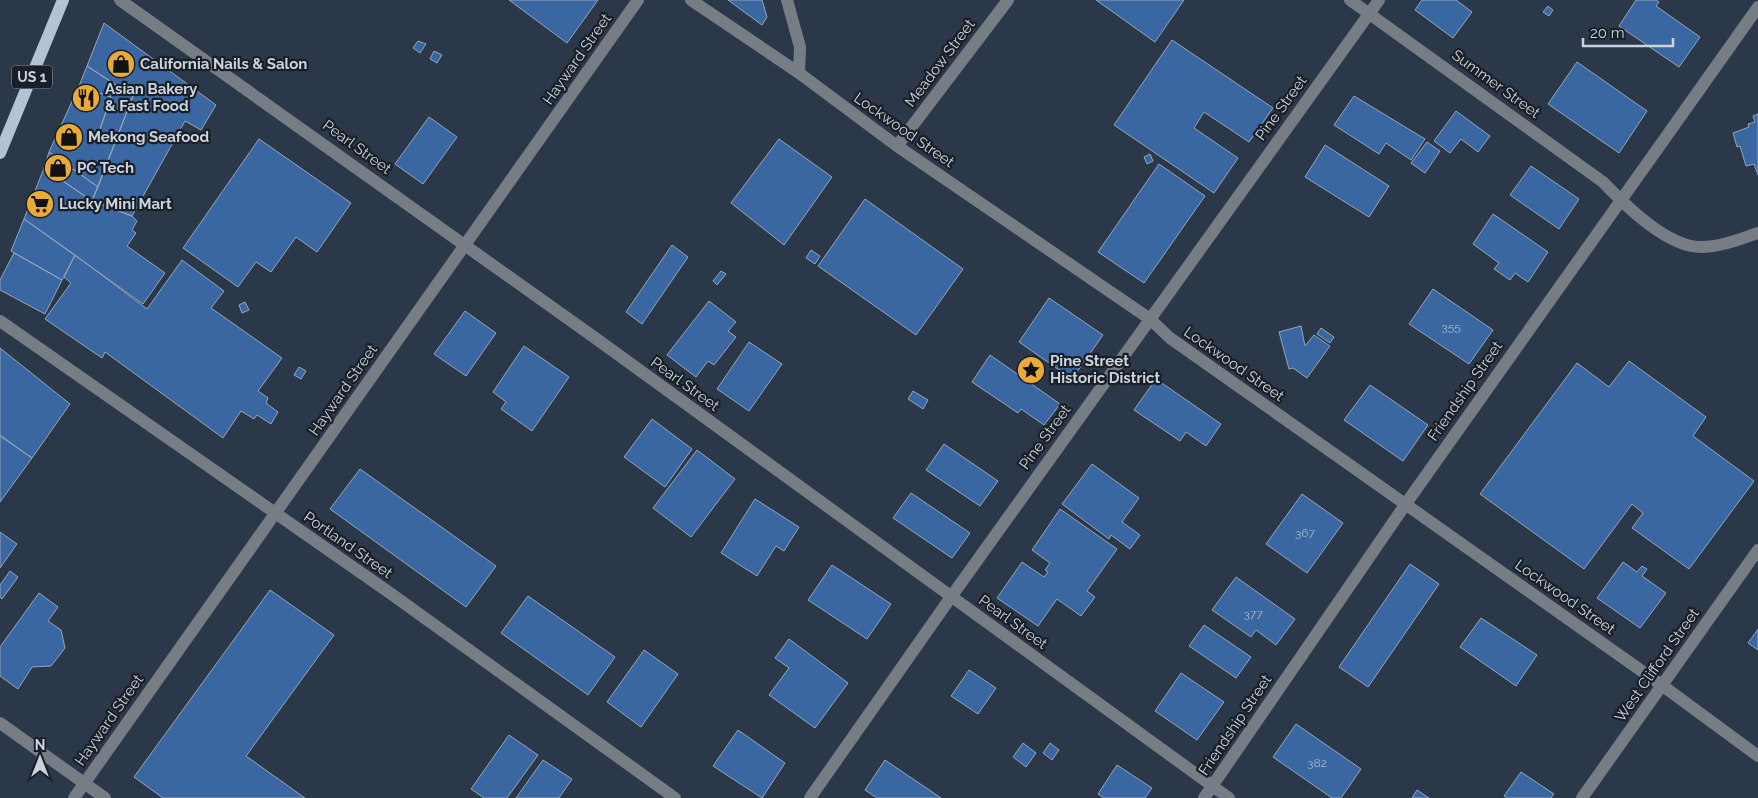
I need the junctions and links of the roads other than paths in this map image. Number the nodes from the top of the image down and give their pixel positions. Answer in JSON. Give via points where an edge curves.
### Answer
{"nodes":[{"id":1,"x":63,"y":0,"type":"edge"},
{"id":2,"x":120,"y":0,"type":"edge"},
{"id":3,"x":638,"y":0,"type":"edge"},
{"id":4,"x":691,"y":0,"type":"edge"},
{"id":5,"x":787,"y":0,"type":"edge"},
{"id":6,"x":1008,"y":0,"type":"edge"},
{"id":7,"x":1350,"y":0,"type":"edge"},
{"id":8,"x":1379,"y":0,"type":"edge"},
{"id":9,"x":1758,"y":7,"type":"edge"},
{"id":10,"x":1369,"y":13,"type":"junction"},
{"id":11,"x":799,"y":73,"type":"junction"},
{"id":12,"x":897,"y":146,"type":"junction"},
{"id":13,"x":0,"y":153,"type":"edge"},
{"id":14,"x":1621,"y":198,"type":"junction"},
{"id":15,"x":1758,"y":233,"type":"edge"},
{"id":16,"x":465,"y":247,"type":"junction"},
{"id":17,"x":1150,"y":319,"type":"junction"},
{"id":18,"x":0,"y":321,"type":"edge"},
{"id":19,"x":1405,"y":505,"type":"junction"},
{"id":20,"x":275,"y":514,"type":"junction"},
{"id":21,"x":1758,"y":550,"type":"edge"},
{"id":22,"x":951,"y":597,"type":"junction"},
{"id":23,"x":1663,"y":686,"type":"junction"},
{"id":24,"x":0,"y":723,"type":"edge"},
{"id":25,"x":1758,"y":756,"type":"edge"},
{"id":26,"x":85,"y":783,"type":"junction"},
{"id":27,"x":1213,"y":787,"type":"junction"},
{"id":28,"x":74,"y":798,"type":"edge"},
{"id":29,"x":105,"y":798,"type":"edge"},
{"id":30,"x":675,"y":798,"type":"edge"},
{"id":31,"x":810,"y":798,"type":"edge"},
{"id":32,"x":1204,"y":798,"type":"edge"},
{"id":33,"x":1229,"y":798,"type":"edge"},
{"id":34,"x":1582,"y":798,"type":"edge"}],
"edges":[{"from":1,"to":13,"type":"main road","number":"US 1"},
{"from":2,"to":16,"type":"street","name":"Pearl Street"},
{"from":3,"to":16,"type":"street","name":"Hayward Street"},
{"from":4,"to":11,"type":"street","name":"Lockwood Street"},
{"from":5,"to":11,"type":"street","via":[[800,46]]},
{"from":6,"to":12,"type":"street","name":"Meadow Street"},
{"from":7,"to":10,"type":"street","name":"Summer Street"},
{"from":8,"to":10,"type":"street","name":"Pine Street"},
{"from":9,"to":14,"type":"street","name":"Friendship Street"},
{"from":10,"to":14,"type":"street","name":"Summer Street","via":[[1534,131]]},
{"from":10,"to":17,"type":"street","name":"Pine Street"},
{"from":11,"to":12,"type":"street","name":"Lockwood Street"},
{"from":12,"to":17,"type":"street","name":"Lockwood Street"},
{"from":14,"to":15,"type":"street","name":"Summer Street","via":[[1674,242],[1700,247],[1726,244]]},
{"from":14,"to":19,"type":"street","name":"Friendship Street"},
{"from":16,"to":20,"type":"street","name":"Hayward Street"},
{"from":16,"to":22,"type":"street","name":"Pearl Street"},
{"from":17,"to":19,"type":"street","name":"Lockwood Street","via":[[1170,338]]},
{"from":17,"to":22,"type":"street","name":"Pine Street"},
{"from":18,"to":20,"type":"street","name":"Portland Street"},
{"from":19,"to":23,"type":"street","name":"Lockwood Street"},
{"from":19,"to":27,"type":"street","name":"Friendship Street"},
{"from":20,"to":26,"type":"street","name":"Hayward Street"},
{"from":20,"to":30,"type":"street","name":"Portland Street"},
{"from":21,"to":23,"type":"street","name":"West Clifford Street"},
{"from":22,"to":27,"type":"street","name":"Pearl Street"},
{"from":22,"to":31,"type":"street","name":"Pine Street"},
{"from":23,"to":25,"type":"street","name":"Lockwood Street"},
{"from":23,"to":34,"type":"street","name":"West Clifford Street"},
{"from":24,"to":26,"type":"street"},
{"from":26,"to":28,"type":"street","name":"Hayward Street"},
{"from":26,"to":29,"type":"street"},
{"from":27,"to":32,"type":"street","name":"Friendship Street"},
{"from":27,"to":33,"type":"street","name":"Pearl Street"}]}
